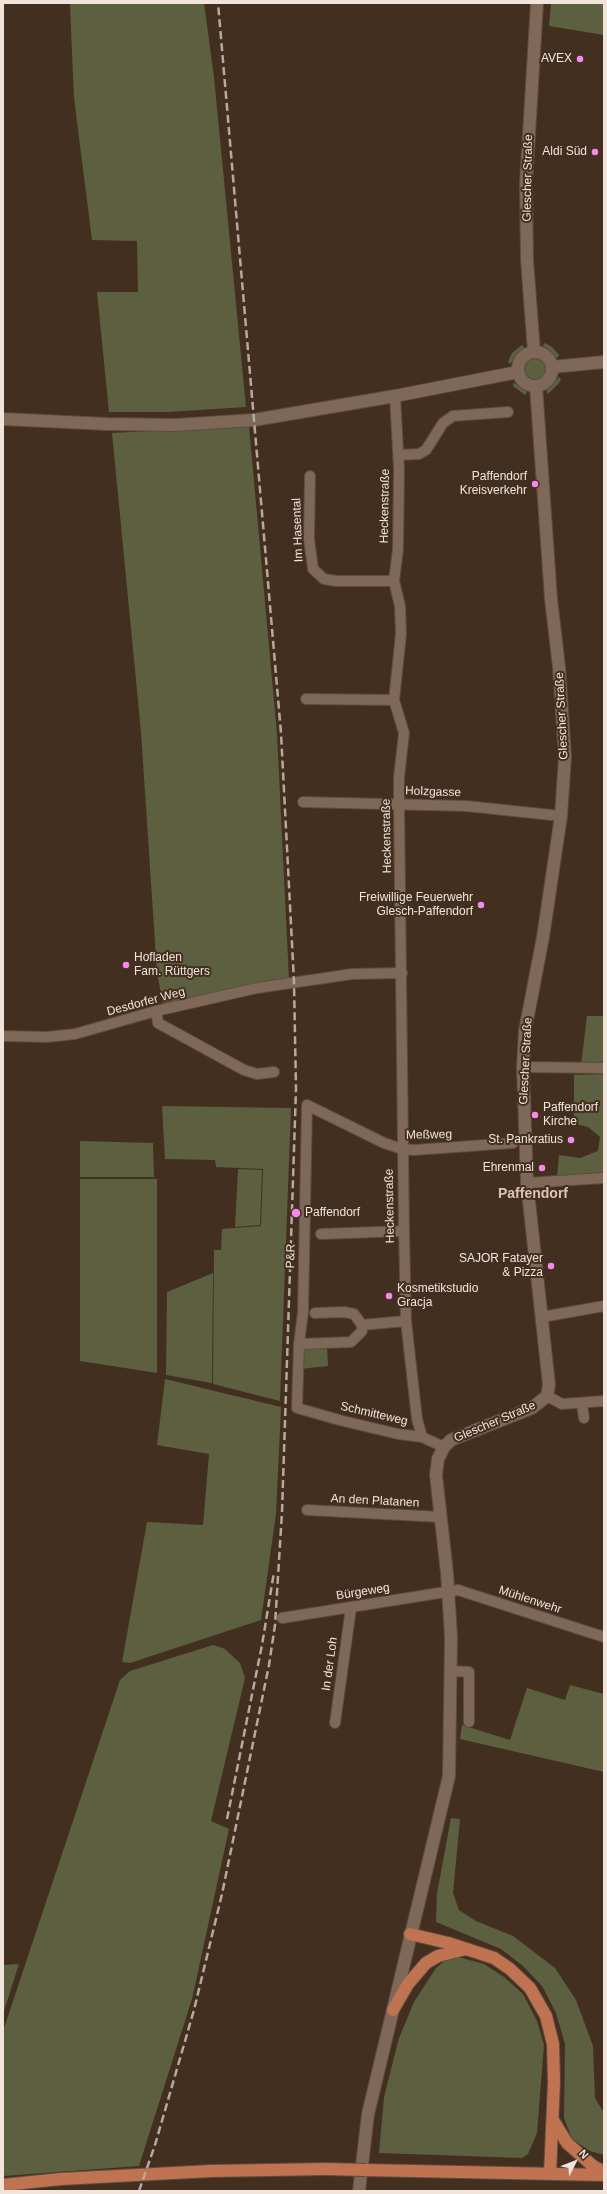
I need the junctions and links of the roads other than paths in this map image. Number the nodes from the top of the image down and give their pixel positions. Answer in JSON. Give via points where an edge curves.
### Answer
{"nodes":[{"id":1,"x":537,"y":3,"type":"edge"},
{"id":2,"x":534,"y":352,"type":"junction"},
{"id":3,"x":604,"y":362,"type":"edge"},
{"id":4,"x":552,"y":367,"type":"junction"},
{"id":5,"x":518,"y":372,"type":"junction"},
{"id":6,"x":536,"y":386,"type":"junction"},
{"id":7,"x":395,"y":396,"type":"junction"},
{"id":8,"x":508,"y":412,"type":"dead end"},
{"id":9,"x":3,"y":419,"type":"edge"},
{"id":10,"x":399,"y":455,"type":"junction"},
{"id":11,"x":310,"y":476,"type":"dead end"},
{"id":12,"x":394,"y":581,"type":"junction"},
{"id":13,"x":306,"y":699,"type":"dead end"},
{"id":14,"x":394,"y":700,"type":"junction"},
{"id":15,"x":303,"y":802,"type":"dead end"},
{"id":16,"x":399,"y":804,"type":"junction"},
{"id":17,"x":561,"y":816,"type":"junction"},
{"id":18,"x":402,"y":973,"type":"junction"},
{"id":19,"x":156,"y":1011,"type":"junction"},
{"id":20,"x":3,"y":1036,"type":"edge"},
{"id":21,"x":523,"y":1067,"type":"junction"},
{"id":22,"x":604,"y":1068,"type":"edge"},
{"id":23,"x":274,"y":1072,"type":"dead end"},
{"id":24,"x":307,"y":1105,"type":"joint"},
{"id":25,"x":513,"y":1143,"type":"dead end"},
{"id":26,"x":402,"y":1149,"type":"junction"},
{"id":27,"x":604,"y":1178,"type":"edge"},
{"id":28,"x":527,"y":1183,"type":"junction"},
{"id":29,"x":404,"y":1231,"type":"junction"},
{"id":30,"x":321,"y":1234,"type":"dead end"},
{"id":31,"x":604,"y":1306,"type":"edge"},
{"id":32,"x":315,"y":1313,"type":"dead end"},
{"id":33,"x":542,"y":1317,"type":"junction"},
{"id":34,"x":406,"y":1321,"type":"junction"},
{"id":35,"x":362,"y":1325,"type":"junction"},
{"id":36,"x":299,"y":1344,"type":"junction"},
{"id":37,"x":547,"y":1396,"type":"junction"},
{"id":38,"x":604,"y":1401,"type":"edge"},
{"id":39,"x":582,"y":1404,"type":"junction"},
{"id":40,"x":297,"y":1408,"type":"joint"},
{"id":41,"x":584,"y":1418,"type":"dead end"},
{"id":42,"x":422,"y":1437,"type":"junction"},
{"id":43,"x":444,"y":1447,"type":"junction"},
{"id":44,"x":307,"y":1510,"type":"dead end"},
{"id":45,"x":441,"y":1517,"type":"junction"},
{"id":46,"x":449,"y":1592,"type":"junction"},
{"id":47,"x":351,"y":1608,"type":"junction"},
{"id":48,"x":282,"y":1618,"type":"dead end"},
{"id":49,"x":604,"y":1637,"type":"edge"},
{"id":50,"x":452,"y":1671,"type":"junction"},
{"id":51,"x":469,"y":1722,"type":"dead end"},
{"id":52,"x":335,"y":1723,"type":"dead end"},
{"id":53,"x":410,"y":1934,"type":"junction"},
{"id":54,"x":467,"y":1949,"type":"junction"},
{"id":55,"x":393,"y":2010,"type":"junction"},
{"id":56,"x":552,"y":2120,"type":"junction"},
{"id":57,"x":604,"y":2173,"type":"edge"},
{"id":58,"x":550,"y":2174,"type":"junction"},
{"id":59,"x":3,"y":2185,"type":"edge"},
{"id":60,"x":359,"y":2191,"type":"edge"}],
"edges":[{"from":1,"to":2,"type":"street","name":"Glescher Straße","via":[[526,183],[527,260]]},
{"from":2,"to":4,"type":"street","via":[[546,356]]},
{"from":2,"to":5,"type":"street","via":[[522,358]]},
{"from":3,"to":4,"type":"street"},
{"from":4,"to":6,"type":"street","via":[[550,378]]},
{"from":5,"to":6,"type":"street","via":[[525,382]]},
{"from":5,"to":7,"type":"street"},
{"from":6,"to":17,"type":"street","name":"Glescher Straße","via":[[551,599],[565,728]]},
{"from":7,"to":9,"type":"street","via":[[254,420],[175,425]]},
{"from":7,"to":10,"type":"street","name":"Heckenstraße"},
{"from":8,"to":10,"type":"street","name":"Heckenstraße","via":[[453,416],[443,423],[426,450],[420,454]]},
{"from":10,"to":12,"type":"street","name":"Heckenstraße","via":[[398,549]]},
{"from":11,"to":12,"type":"street","name":"Im Hasental","via":[[310,546],[313,569],[324,579],[336,581]]},
{"from":12,"to":14,"type":"street","name":"Heckenstraße","via":[[400,606],[401,634]]},
{"from":13,"to":14,"type":"street"},
{"from":14,"to":16,"type":"street","name":"Heckenstraße","via":[[404,733]]},
{"from":15,"to":16,"type":"street","name":"Holzgasse"},
{"from":16,"to":17,"type":"street","name":"Holzgasse","via":[[466,806]]},
{"from":16,"to":18,"type":"street","name":"Heckenstraße"},
{"from":17,"to":21,"type":"street","name":"Glescher Straße","via":[[543,937],[525,1031]]},
{"from":18,"to":19,"type":"street","name":"Desdorfer Weg","via":[[352,974],[294,982]]},
{"from":18,"to":26,"type":"street","name":"Heckenstraße"},
{"from":19,"to":20,"type":"street","name":"Desdorfer Weg","via":[[75,1034],[47,1037]]},
{"from":19,"to":23,"type":"street","via":[[158,1023],[244,1070],[257,1074]]},
{"from":21,"to":22,"type":"street"},
{"from":21,"to":28,"type":"street","name":"Glescher Straße"},
{"from":24,"to":26,"type":"street","name":"Meßweg","via":[[384,1143]]},
{"from":24,"to":36,"type":"street","name":"P&R","via":[[303,1312]]},
{"from":25,"to":26,"type":"street","name":"Meßweg","via":[[427,1150]]},
{"from":26,"to":29,"type":"street","name":"Heckenstraße"},
{"from":27,"to":28,"type":"street"},
{"from":28,"to":33,"type":"street","name":"Glescher Straße"},
{"from":29,"to":30,"type":"street"},
{"from":29,"to":34,"type":"street","name":"Heckenstraße"},
{"from":31,"to":33,"type":"street"},
{"from":32,"to":35,"type":"street","via":[[354,1314]]},
{"from":33,"to":37,"type":"street","name":"Glescher Straße","via":[[549,1385]]},
{"from":34,"to":35,"type":"street"},
{"from":34,"to":42,"type":"street","name":"Heckenstraße","via":[[417,1419]]},
{"from":35,"to":36,"type":"street","via":[[362,1331],[351,1342]]},
{"from":36,"to":40,"type":"street","name":"P&R"},
{"from":37,"to":39,"type":"street","via":[[562,1404]]},
{"from":37,"to":43,"type":"street","name":"Glescher Straße","via":[[532,1408],[451,1440]]},
{"from":38,"to":39,"type":"street"},
{"from":39,"to":41,"type":"street"},
{"from":40,"to":42,"type":"street","name":"Schmitteweg","via":[[343,1422]]},
{"from":42,"to":43,"type":"street","name":"Schmitteweg"},
{"from":43,"to":45,"type":"street","name":"Glescher Straße","via":[[438,1459],[436,1475]]},
{"from":44,"to":45,"type":"street","name":"An den Platanen"},
{"from":45,"to":46,"type":"street","name":"Glescher Straße"},
{"from":46,"to":47,"type":"street","name":"Bürgeweg"},
{"from":46,"to":49,"type":"street","name":"Mühlenwehr","via":[[458,1590]]},
{"from":46,"to":50,"type":"street","name":"Glescher Straße"},
{"from":47,"to":48,"type":"street","name":"Bürgeweg"},
{"from":47,"to":52,"type":"street","name":"In der Loh"},
{"from":50,"to":51,"type":"street","via":[[469,1672]]},
{"from":50,"to":53,"type":"street","name":"Glescher Straße","via":[[449,1776]]},
{"from":53,"to":54,"type":"main road"},
{"from":53,"to":55,"type":"street","name":"Glescher Straße"},
{"from":54,"to":55,"type":"main road","via":[[438,1956],[426,1963],[408,1984]]},
{"from":54,"to":56,"type":"main road","via":[[494,1958],[510,1969],[530,1988],[546,2016],[553,2044]]},
{"from":55,"to":60,"type":"street","name":"Glescher Straße","via":[[368,2114]]},
{"from":56,"to":57,"type":"main road","via":[[567,2143]]},
{"from":56,"to":58,"type":"main road"},
{"from":57,"to":58,"type":"main road"},
{"from":58,"to":59,"type":"main road","bridge":true,"via":[[326,2169],[210,2171]]}]}
